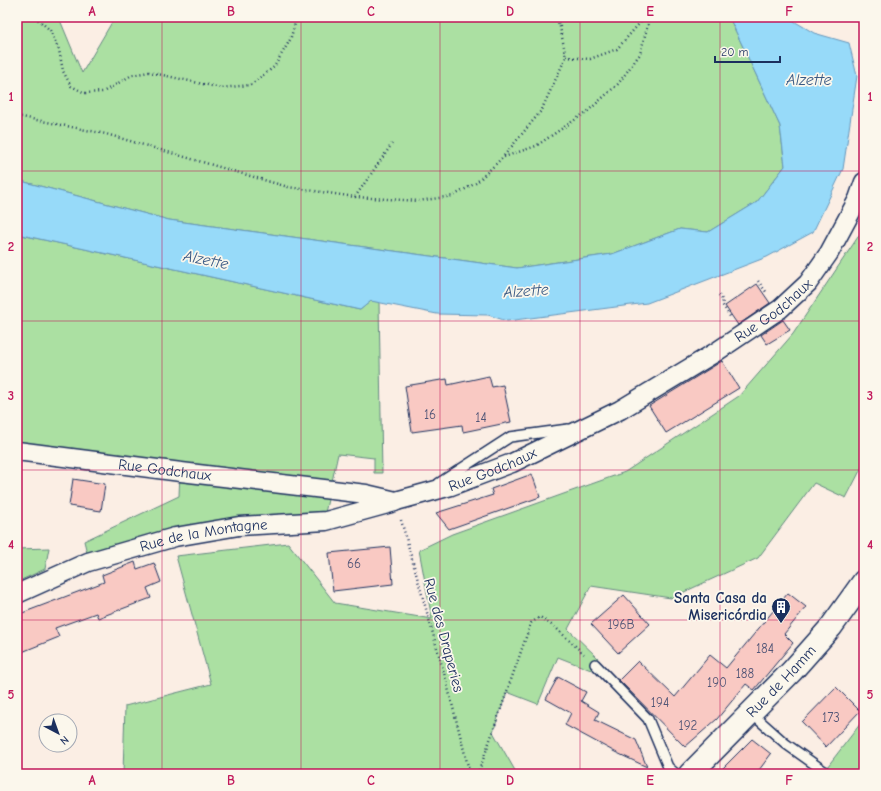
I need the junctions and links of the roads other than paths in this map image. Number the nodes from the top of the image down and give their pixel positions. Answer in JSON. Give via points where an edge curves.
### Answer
{"nodes":[{"id":1,"x":864,"y":182,"type":"edge"},
{"id":2,"x":587,"y":426,"type":"junction"},
{"id":3,"x":17,"y":451,"type":"edge"},
{"id":4,"x":423,"y":494,"type":"junction"},
{"id":5,"x":396,"y":501,"type":"junction"},
{"id":6,"x":864,"y":581,"type":"edge"},
{"id":7,"x":17,"y":594,"type":"edge"},
{"id":8,"x":595,"y":664,"type":"road end"},
{"id":9,"x":751,"y":713,"type":"junction"},
{"id":10,"x":824,"y":771,"type":"dead end"},
{"id":11,"x":676,"y":774,"type":"edge"},
{"id":12,"x":690,"y":774,"type":"edge"}],
"edges":[{"from":1,"to":2,"type":"street","name":"Rue Godchaux","via":[[858,199],[829,253],[808,283],[780,309],[743,335],[620,410]]},
{"from":2,"to":4,"type":"street","name":"Rue Godchaux","via":[[512,463]]},
{"from":2,"to":4,"type":"lane","via":[[510,437]]},
{"from":3,"to":5,"type":"street","name":"Rue Godchaux","via":[[366,494]]},
{"from":4,"to":5,"type":"street","name":"Rue Godchaux"},
{"from":5,"to":7,"type":"street","name":"Rue de la Montagne","via":[[326,521],[239,526],[175,537],[88,562]]},
{"from":6,"to":9,"type":"main road","name":"Rue de Hamm","via":[[831,627]]},
{"from":8,"to":11,"type":"lane","via":[[648,719],[668,767]]},
{"from":9,"to":10,"type":"lane","via":[[786,744]]},
{"from":9,"to":12,"type":"main road","name":"Rue de Hamm"}]}
